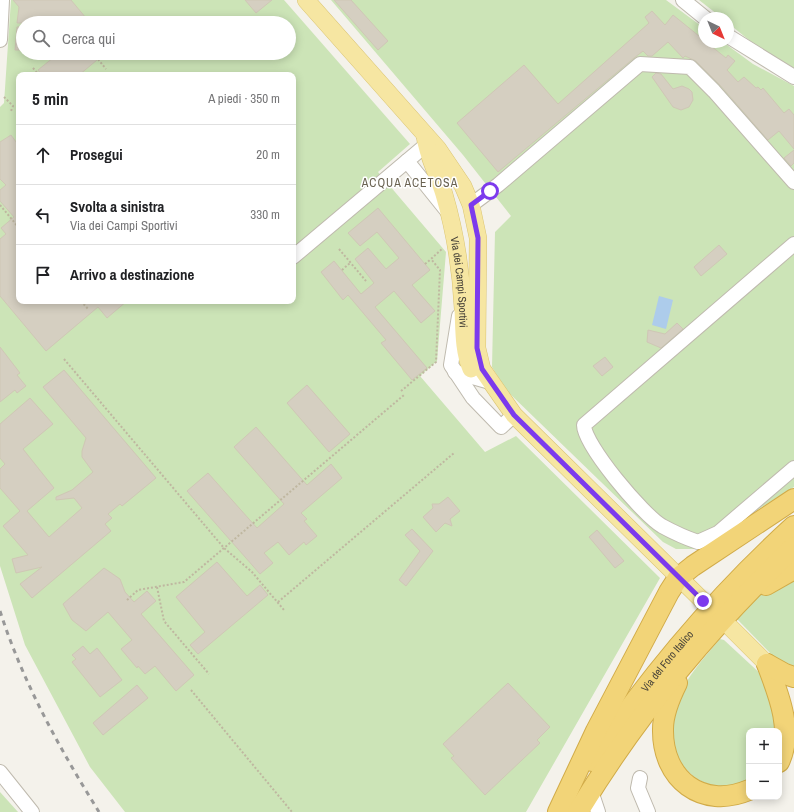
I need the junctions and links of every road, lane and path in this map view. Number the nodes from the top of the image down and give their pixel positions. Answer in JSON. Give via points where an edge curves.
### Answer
{"nodes":[{"id":1,"x":2,"y":0,"type":"edge"},
{"id":2,"x":306,"y":0,"type":"edge"},
{"id":3,"x":683,"y":0,"type":"edge"},
{"id":4,"x":698,"y":12,"type":"edge"},
{"id":5,"x":0,"y":40,"type":"edge"},
{"id":6,"x":734,"y":40,"type":"edge"},
{"id":7,"x":98,"y":60,"type":"edge"},
{"id":8,"x":33,"y":68,"type":"dead end"},
{"id":9,"x":106,"y":69,"type":"dead end"},
{"id":10,"x":36,"y":72,"type":"edge"},
{"id":11,"x":794,"y":77,"type":"edge"},
{"id":12,"x":4,"y":97,"type":"dead end"},
{"id":13,"x":11,"y":111,"type":"dead end"},
{"id":14,"x":426,"y":140,"type":"junction"},
{"id":15,"x":408,"y":161,"type":"junction"},
{"id":16,"x":794,"y":182,"type":"edge"},
{"id":17,"x":0,"y":205,"type":"edge"},
{"id":18,"x":473,"y":212,"type":"junction"},
{"id":19,"x":449,"y":214,"type":"junction"},
{"id":20,"x":16,"y":224,"type":"edge"},
{"id":21,"x":794,"y":244,"type":"edge"},
{"id":22,"x":339,"y":248,"type":"dead end"},
{"id":23,"x":443,"y":248,"type":"dead end"},
{"id":24,"x":296,"y":254,"type":"edge"},
{"id":25,"x":431,"y":259,"type":"junction"},
{"id":26,"x":350,"y":262,"type":"junction"},
{"id":27,"x":425,"y":264,"type":"dead end"},
{"id":28,"x":342,"y":270,"type":"dead end"},
{"id":29,"x":367,"y":275,"type":"dead end"},
{"id":30,"x":363,"y":278,"type":"junction"},
{"id":31,"x":366,"y":281,"type":"dead end"},
{"id":32,"x":462,"y":300,"type":"junction"},
{"id":33,"x":84,"y":304,"type":"edge"},
{"id":34,"x":88,"y":309,"type":"dead end"},
{"id":35,"x":64,"y":360,"type":"dead end"},
{"id":36,"x":474,"y":380,"type":"junction"},
{"id":37,"x":401,"y":391,"type":"dead end"},
{"id":38,"x":404,"y":395,"type":"dead end"},
{"id":39,"x":514,"y":415,"type":"junction"},
{"id":40,"x":454,"y":453,"type":"dead end"},
{"id":41,"x":794,"y":468,"type":"edge"},
{"id":42,"x":794,"y":499,"type":"edge"},
{"id":43,"x":794,"y":526,"type":"edge"},
{"id":44,"x":794,"y":547,"type":"edge"},
{"id":45,"x":224,"y":548,"type":"junction"},
{"id":46,"x":794,"y":569,"type":"edge"},
{"id":47,"x":678,"y":578,"type":"junction"},
{"id":48,"x":157,"y":587,"type":"junction"},
{"id":49,"x":127,"y":600,"type":"dead end"},
{"id":50,"x":703,"y":601,"type":"dead end"},
{"id":51,"x":278,"y":602,"type":"junction"},
{"id":52,"x":284,"y":610,"type":"dead end"},
{"id":53,"x":731,"y":619,"type":"junction"},
{"id":54,"x":692,"y":653,"type":"junction"},
{"id":55,"x":767,"y":664,"type":"junction"},
{"id":56,"x":210,"y":674,"type":"dead end"},
{"id":57,"x":794,"y":677,"type":"edge"},
{"id":58,"x":191,"y":690,"type":"dead end"},
{"id":59,"x":782,"y":753,"type":"edge"},
{"id":60,"x":0,"y":772,"type":"edge"},
{"id":61,"x":640,"y":778,"type":"dead end"},
{"id":62,"x":591,"y":791,"type":"junction"},
{"id":63,"x":746,"y":791,"type":"edge"},
{"id":64,"x":32,"y":812,"type":"edge"},
{"id":65,"x":292,"y":812,"type":"edge"},
{"id":66,"x":558,"y":812,"type":"edge"},
{"id":67,"x":578,"y":812,"type":"edge"},
{"id":68,"x":598,"y":812,"type":"edge"},
{"id":69,"x":648,"y":812,"type":"edge"}],
"edges":[{"from":1,"to":5,"type":"street"},
{"from":2,"to":14,"type":"main road","name":"Via dei Campi Sportivi"},
{"from":3,"to":4,"type":"street"},
{"from":6,"to":11,"type":"street"},
{"from":7,"to":9,"type":"path"},
{"from":8,"to":10,"type":"path"},
{"from":12,"to":13,"type":"path","via":[[13,106]]},
{"from":14,"to":15,"type":"street"},
{"from":14,"to":18,"type":"main road","name":"Via dei Campi Sportivi","via":[[452,167]]},
{"from":14,"to":19,"type":"main road","name":"Via dei Campi Sportivi"},
{"from":15,"to":19,"type":"street"},
{"from":15,"to":24,"type":"street"},
{"from":16,"to":18,"type":"street","via":[[690,67],[640,64]]},
{"from":17,"to":20,"type":"path"},
{"from":18,"to":19,"type":"main road","via":[[466,222],[459,221]]},
{"from":18,"to":36,"type":"main road","name":"Via dei Campi Sportivi","via":[[479,252],[479,364]]},
{"from":19,"to":32,"type":"main road","name":"Via dei Campi Sportivi","via":[[458,259]]},
{"from":21,"to":41,"type":"street","via":[[584,425],[584,432],[600,458],[625,490],[660,525],[698,542],[718,533]]},
{"from":22,"to":26,"type":"path"},
{"from":23,"to":25,"type":"path"},
{"from":25,"to":27,"type":"path"},
{"from":25,"to":37,"type":"path","via":[[440,270],[436,362]]},
{"from":26,"to":28,"type":"path"},
{"from":26,"to":30,"type":"path"},
{"from":29,"to":30,"type":"path"},
{"from":30,"to":31,"type":"path"},
{"from":32,"to":36,"type":"main road","name":"Via dei Campi Sportivi","via":[[466,356]]},
{"from":32,"to":36,"type":"street","via":[[451,365],[455,372]]},
{"from":33,"to":34,"type":"path"},
{"from":35,"to":45,"type":"path"},
{"from":36,"to":39,"type":"main road","name":"Via dei Campi Sportivi"},
{"from":36,"to":39,"type":"street","via":[[473,398],[500,427]]},
{"from":38,"to":45,"type":"path"},
{"from":39,"to":47,"type":"main road","name":"Via dei Campi Sportivi"},
{"from":40,"to":51,"type":"path"},
{"from":42,"to":47,"type":"highway"},
{"from":43,"to":66,"type":"highway","name":"Via del Foro Italico","via":[[706,616],[656,675],[612,732]]},
{"from":44,"to":53,"type":"highway","name":"Via del Foro Italico"},
{"from":45,"to":48,"type":"path","via":[[184,582]]},
{"from":45,"to":51,"type":"path","via":[[252,572]]},
{"from":46,"to":53,"type":"highway","via":[[760,588]]},
{"from":47,"to":50,"type":"main road","name":"Via dei Campi Sportivi"},
{"from":47,"to":66,"type":"highway","via":[[596,731]]},
{"from":48,"to":49,"type":"path","via":[[138,590]]},
{"from":48,"to":56,"type":"path","via":[[164,621]]},
{"from":51,"to":52,"type":"path"},
{"from":53,"to":54,"type":"highway","name":"Via del Foro Italico"},
{"from":53,"to":55,"type":"main road"},
{"from":54,"to":62,"type":"highway","name":"Via del Foro Italico","via":[[651,705]]},
{"from":54,"to":63,"type":"highway","via":[[670,697],[664,719],[664,740],[670,762],[676,774],[687,785],[704,794],[721,798]]},
{"from":55,"to":57,"type":"highway"},
{"from":55,"to":59,"type":"highway","via":[[785,717],[785,744]]},
{"from":58,"to":65,"type":"path"},
{"from":60,"to":64,"type":"street"},
{"from":61,"to":69,"type":"street","via":[[638,788]]},
{"from":62,"to":67,"type":"highway","name":"Via del Foro Italico"},
{"from":62,"to":68,"type":"street"}]}
